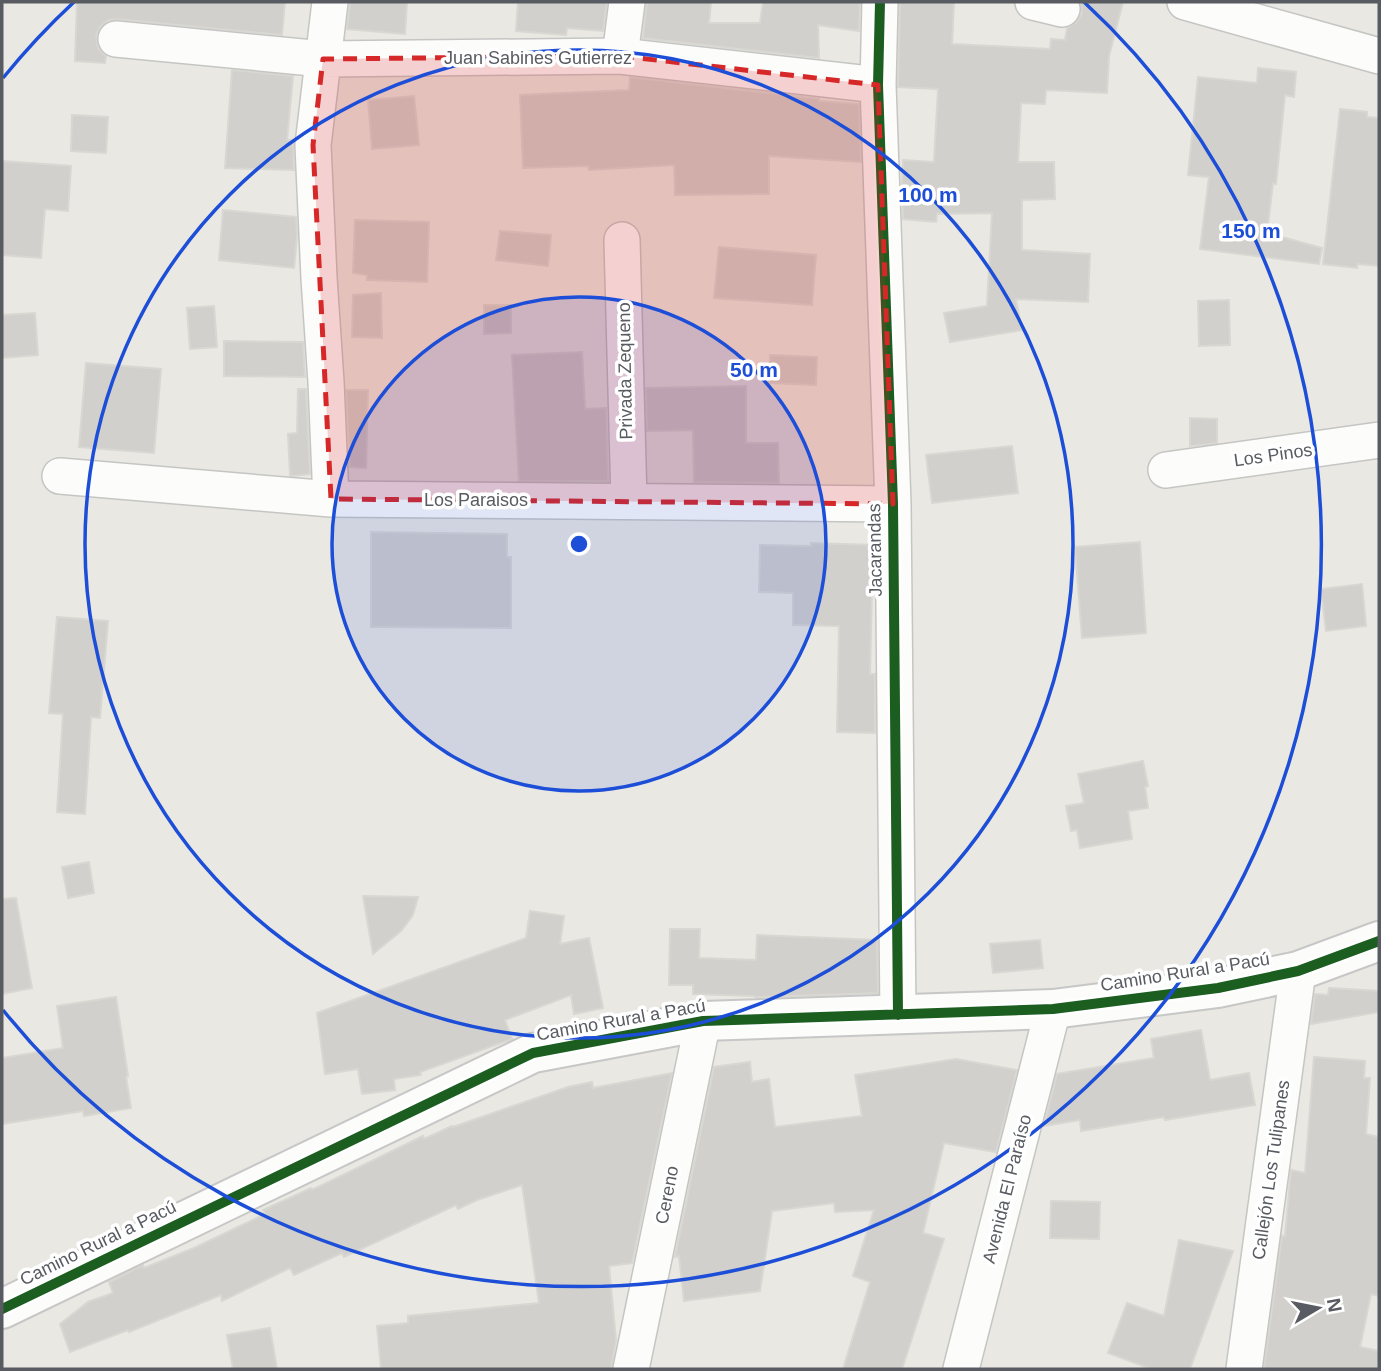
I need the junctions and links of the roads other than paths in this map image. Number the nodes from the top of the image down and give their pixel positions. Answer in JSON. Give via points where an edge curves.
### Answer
{"nodes":[{"id":1,"x":330,"y":2,"type":"edge"},
{"id":2,"x":627,"y":2,"type":"edge"},
{"id":3,"x":880,"y":2,"type":"edge"},
{"id":4,"x":1185,"y":2,"type":"edge"},
{"id":5,"x":116,"y":39,"type":"dead end"},
{"id":6,"x":1379,"y":55,"type":"edge"},
{"id":7,"x":620,"y":56,"type":"junction"},
{"id":8,"x":323,"y":59,"type":"junction"},
{"id":9,"x":878,"y":85,"type":"junction"},
{"id":10,"x":622,"y":240,"type":"dead end"},
{"id":11,"x":1379,"y":440,"type":"edge"},
{"id":12,"x":1166,"y":470,"type":"dead end"},
{"id":13,"x":60,"y":476,"type":"dead end"},
{"id":14,"x":331,"y":499,"type":"junction"},
{"id":15,"x":629,"y":501,"type":"junction"},
{"id":16,"x":892,"y":504,"type":"junction"},
{"id":17,"x":1379,"y":941,"type":"edge"},
{"id":18,"x":1298,"y":971,"type":"junction"},
{"id":19,"x":1053,"y":1009,"type":"junction"},
{"id":20,"x":898,"y":1015,"type":"junction"},
{"id":21,"x":703,"y":1021,"type":"junction"},
{"id":22,"x":2,"y":1309,"type":"edge"},
{"id":23,"x":631,"y":1369,"type":"edge"},
{"id":24,"x":961,"y":1369,"type":"edge"},
{"id":25,"x":1244,"y":1369,"type":"edge"}],
"edges":[{"from":1,"to":8,"type":"street"},
{"from":2,"to":7,"type":"street"},
{"from":3,"to":9,"type":"street","name":"Jacarandas"},
{"from":4,"to":6,"type":"street"},
{"from":5,"to":8,"type":"street","name":"Juan Sabines Gutierrez"},
{"from":7,"to":8,"type":"street","name":"Juan Sabines Gutierrez"},
{"from":7,"to":9,"type":"street","name":"Juan Sabines Gutierrez"},
{"from":8,"to":14,"type":"street","via":[[313,145]]},
{"from":9,"to":16,"type":"street","name":"Jacarandas"},
{"from":10,"to":15,"type":"street","name":"Privada Zequeno"},
{"from":11,"to":12,"type":"street","name":"Los Pinos"},
{"from":13,"to":14,"type":"street","name":"Los Paraisos"},
{"from":14,"to":15,"type":"street","name":"Los Paraisos"},
{"from":15,"to":16,"type":"street","name":"Los Paraisos"},
{"from":16,"to":20,"type":"street","name":"Jacarandas"},
{"from":17,"to":18,"type":"street","name":"Camino Rural a Pacú"},
{"from":18,"to":19,"type":"street","name":"Camino Rural a Pacú","via":[[1218,988]]},
{"from":18,"to":25,"type":"street","name":"Callejón Los Tulipanes"},
{"from":19,"to":20,"type":"street","name":"Camino Rural a Pacú"},
{"from":19,"to":24,"type":"street","name":"Avenida El Paraíso"},
{"from":20,"to":21,"type":"street","name":"Camino Rural a Pacú"},
{"from":21,"to":22,"type":"street","name":"Camino Rural a Pacú","via":[[533,1053]]},
{"from":21,"to":23,"type":"street","name":"Cereno"}]}
